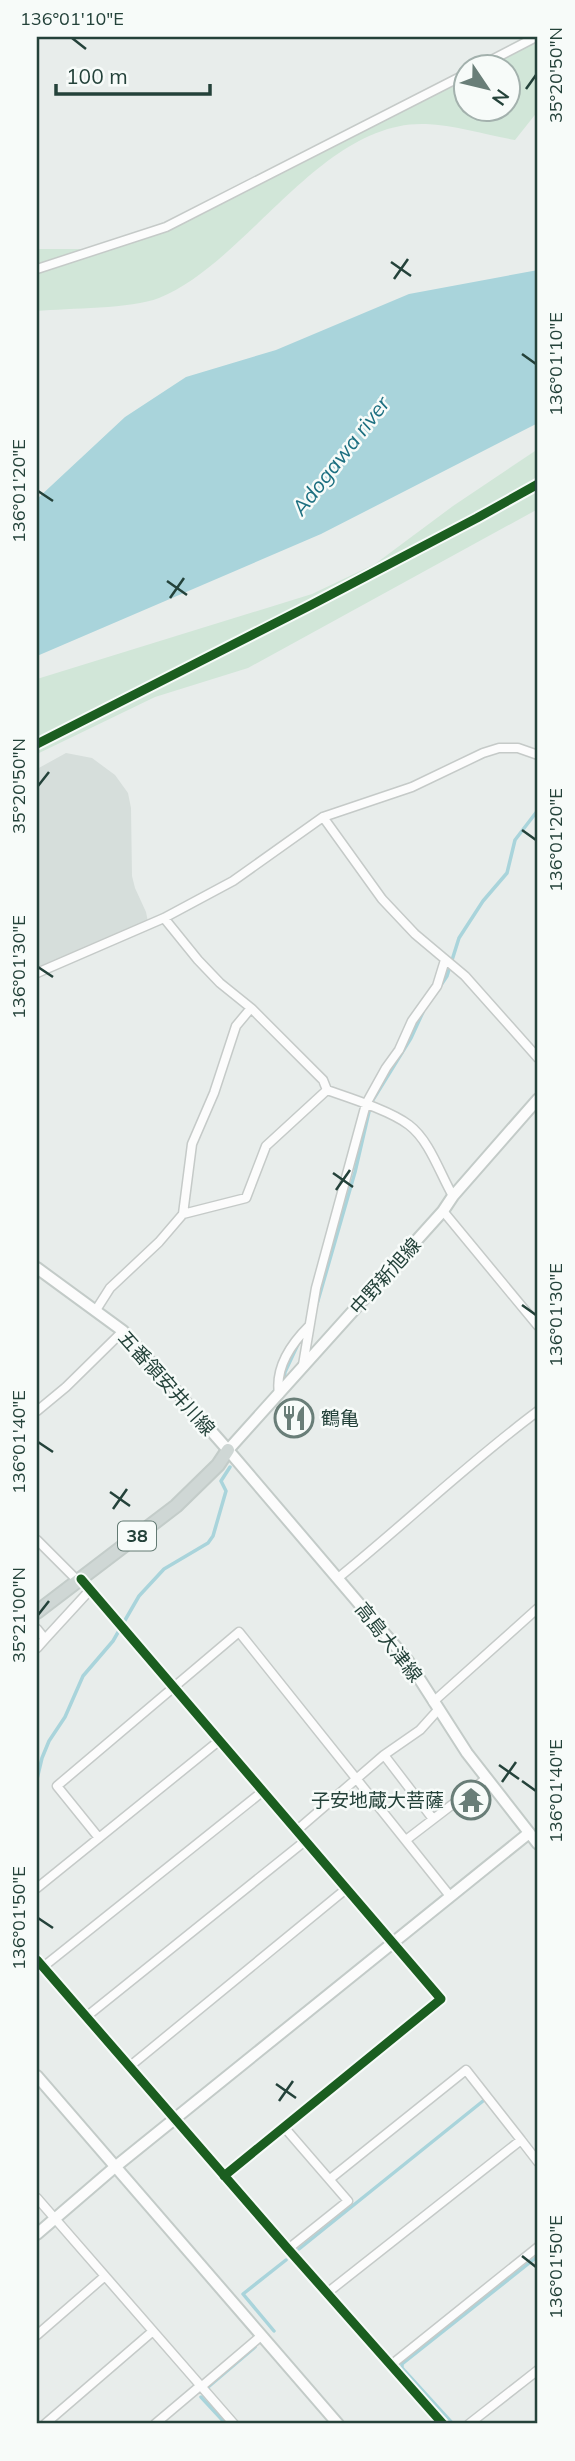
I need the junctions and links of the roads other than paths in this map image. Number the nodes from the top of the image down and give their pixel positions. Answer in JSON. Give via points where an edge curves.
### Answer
{"nodes":[{"id":1,"x":536,"y":37,"type":"edge"},
{"id":2,"x":507,"y":52,"type":"edge"},
{"id":3,"x":452,"y":82,"type":"edge"},
{"id":4,"x":37,"y":269,"type":"edge"},
{"id":5,"x":538,"y":484,"type":"edge"},
{"id":6,"x":37,"y":744,"type":"edge"},
{"id":7,"x":538,"y":754,"type":"edge"},
{"id":8,"x":323,"y":817,"type":"junction"},
{"id":9,"x":164,"y":918,"type":"junction"},
{"id":10,"x":445,"y":960,"type":"junction"},
{"id":11,"x":37,"y":973,"type":"edge"},
{"id":12,"x":251,"y":1008,"type":"junction"},
{"id":13,"x":538,"y":1058,"type":"edge"},
{"id":14,"x":327,"y":1090,"type":"junction"},
{"id":15,"x":538,"y":1099,"type":"edge"},
{"id":16,"x":366,"y":1104,"type":"junction"},
{"id":17,"x":453,"y":1196,"type":"junction"},
{"id":18,"x":443,"y":1211,"type":"junction"},
{"id":19,"x":183,"y":1214,"type":"junction"},
{"id":20,"x":37,"y":1268,"type":"edge"},
{"id":21,"x":96,"y":1310,"type":"junction"},
{"id":22,"x":310,"y":1324,"type":"junction"},
{"id":23,"x":538,"y":1326,"type":"edge"},
{"id":24,"x":123,"y":1332,"type":"junction"},
{"id":25,"x":303,"y":1367,"type":"junction"},
{"id":26,"x":279,"y":1394,"type":"junction"},
{"id":27,"x":37,"y":1411,"type":"edge"},
{"id":28,"x":538,"y":1411,"type":"edge"},
{"id":29,"x":228,"y":1450,"type":"junction"},
{"id":30,"x":37,"y":1541,"type":"edge"},
{"id":31,"x":338,"y":1578,"type":"junction"},
{"id":32,"x":79,"y":1580,"type":"junction"},
{"id":33,"x":90,"y":1590,"type":"junction"},
{"id":34,"x":538,"y":1608,"type":"edge"},
{"id":35,"x":37,"y":1612,"type":"edge"},
{"id":36,"x":37,"y":1629,"type":"edge"},
{"id":37,"x":45,"y":1639,"type":"junction"},
{"id":38,"x":37,"y":1648,"type":"edge"},
{"id":39,"x":174,"y":1686,"type":"junction"},
{"id":40,"x":436,"y":1706,"type":"junction"},
{"id":41,"x":220,"y":1740,"type":"junction"},
{"id":42,"x":384,"y":1755,"type":"junction"},
{"id":43,"x":356,"y":1778,"type":"junction"},
{"id":44,"x":487,"y":1778,"type":"junction"},
{"id":45,"x":262,"y":1792,"type":"junction"},
{"id":46,"x":433,"y":1819,"type":"junction"},
{"id":47,"x":296,"y":1831,"type":"junction"},
{"id":48,"x":99,"y":1838,"type":"junction"},
{"id":49,"x":535,"y":1839,"type":"edge"},
{"id":50,"x":406,"y":1840,"type":"junction"},
{"id":51,"x":304,"y":1841,"type":"junction"},
{"id":52,"x":37,"y":1888,"type":"edge"},
{"id":53,"x":346,"y":1889,"type":"junction"},
{"id":54,"x":450,"y":1896,"type":"junction"},
{"id":55,"x":392,"y":1943,"type":"junction"},
{"id":56,"x":37,"y":1959,"type":"edge"},
{"id":57,"x":43,"y":1967,"type":"junction"},
{"id":58,"x":86,"y":2017,"type":"junction"},
{"id":59,"x":129,"y":2067,"type":"junction"},
{"id":60,"x":37,"y":2076,"type":"edge"},
{"id":61,"x":174,"y":2118,"type":"junction"},
{"id":62,"x":284,"y":2127,"type":"junction"},
{"id":63,"x":520,"y":2140,"type":"junction"},
{"id":64,"x":538,"y":2162,"type":"edge"},
{"id":65,"x":115,"y":2166,"type":"junction"},
{"id":66,"x":224,"y":2176,"type":"junction"},
{"id":67,"x":330,"y":2179,"type":"junction"},
{"id":68,"x":37,"y":2198,"type":"edge"},
{"id":69,"x":55,"y":2218,"type":"junction"},
{"id":70,"x":37,"y":2234,"type":"edge"},
{"id":71,"x":538,"y":2247,"type":"edge"},
{"id":72,"x":288,"y":2249,"type":"junction"},
{"id":73,"x":105,"y":2276,"type":"junction"},
{"id":74,"x":327,"y":2293,"type":"junction"},
{"id":75,"x":153,"y":2331,"type":"junction"},
{"id":76,"x":37,"y":2335,"type":"edge"},
{"id":77,"x":261,"y":2336,"type":"junction"},
{"id":78,"x":391,"y":2365,"type":"junction"},
{"id":79,"x":538,"y":2370,"type":"edge"},
{"id":80,"x":201,"y":2386,"type":"junction"},
{"id":81,"x":45,"y":2424,"type":"edge"},
{"id":82,"x":155,"y":2424,"type":"edge"},
{"id":83,"x":234,"y":2424,"type":"edge"},
{"id":84,"x":338,"y":2424,"type":"edge"},
{"id":85,"x":443,"y":2424,"type":"edge"},
{"id":86,"x":470,"y":2424,"type":"edge"}],
"edges":[{"from":1,"to":2,"type":"street"},
{"from":3,"to":4,"type":"street","via":[[166,227]]},
{"from":5,"to":6,"type":"street"},
{"from":7,"to":8,"type":"street","via":[[499,748],[412,787]]},
{"from":8,"to":9,"type":"street","via":[[233,881]]},
{"from":8,"to":10,"type":"street","via":[[382,899]]},
{"from":9,"to":11,"type":"street"},
{"from":9,"to":12,"type":"street","via":[[220,983]]},
{"from":10,"to":13,"type":"street"},
{"from":10,"to":16,"type":"street","via":[[437,986]]},
{"from":12,"to":14,"type":"street","via":[[323,1080]]},
{"from":12,"to":19,"type":"street","via":[[236,1026],[192,1144]]},
{"from":14,"to":16,"type":"street"},
{"from":14,"to":19,"type":"street","via":[[266,1146],[246,1198]]},
{"from":15,"to":17,"type":"main road","name":"中野新旭線"},
{"from":16,"to":17,"type":"street","via":[[410,1125]]},
{"from":16,"to":22,"type":"street"},
{"from":17,"to":18,"type":"main road","name":"中野新旭線"},
{"from":18,"to":23,"type":"street"},
{"from":18,"to":25,"type":"main road","name":"中野新旭線"},
{"from":19,"to":21,"type":"street","via":[[110,1288]]},
{"from":20,"to":21,"type":"main road","name":"五番領安井川線"},
{"from":21,"to":24,"type":"main road","name":"五番領安井川線"},
{"from":22,"to":25,"type":"street"},
{"from":22,"to":26,"type":"street","via":[[289,1350],[277,1382]]},
{"from":24,"to":27,"type":"street"},
{"from":24,"to":29,"type":"main road","name":"五番領安井川線"},
{"from":25,"to":26,"type":"main road","name":"中野新旭線"},
{"from":26,"to":29,"type":"main road","name":"中野新旭線"},
{"from":28,"to":31,"type":"street"},
{"from":29,"to":31,"type":"main road","name":"高島大津線"},
{"from":29,"to":32,"type":"main road","number":"38","via":[[176,1506]]},
{"from":30,"to":32,"type":"street"},
{"from":31,"to":40,"type":"main road","name":"高島大津線","via":[[408,1661]]},
{"from":32,"to":33,"type":"street"},
{"from":32,"to":35,"type":"main road","number":"38"},
{"from":33,"to":37,"type":"street"},
{"from":33,"to":39,"type":"street"},
{"from":34,"to":40,"type":"street"},
{"from":36,"to":37,"type":"street"},
{"from":37,"to":38,"type":"street"},
{"from":39,"to":41,"type":"street"},
{"from":39,"to":43,"type":"street","via":[[239,1632]]},
{"from":39,"to":48,"type":"street","via":[[57,1786]]},
{"from":40,"to":42,"type":"street","via":[[420,1730]]},
{"from":40,"to":44,"type":"main road","name":"高島大津線"},
{"from":41,"to":45,"type":"street"},
{"from":41,"to":48,"type":"street"},
{"from":42,"to":43,"type":"street"},
{"from":42,"to":46,"type":"street"},
{"from":43,"to":47,"type":"street"},
{"from":43,"to":50,"type":"street"},
{"from":44,"to":46,"type":"street"},
{"from":44,"to":49,"type":"main road","name":"高島大津線"},
{"from":45,"to":47,"type":"street"},
{"from":45,"to":57,"type":"street"},
{"from":46,"to":50,"type":"street"},
{"from":47,"to":51,"type":"street"},
{"from":48,"to":52,"type":"street"},
{"from":49,"to":54,"type":"main road"},
{"from":50,"to":54,"type":"street"},
{"from":51,"to":53,"type":"street"},
{"from":51,"to":58,"type":"street"},
{"from":53,"to":55,"type":"street"},
{"from":53,"to":59,"type":"street"},
{"from":54,"to":55,"type":"main road"},
{"from":55,"to":61,"type":"main road"},
{"from":55,"to":62,"type":"street","via":[[441,1999]]},
{"from":56,"to":57,"type":"street"},
{"from":57,"to":58,"type":"street"},
{"from":58,"to":59,"type":"street"},
{"from":59,"to":61,"type":"street"},
{"from":60,"to":65,"type":"main road"},
{"from":61,"to":65,"type":"main road"},
{"from":61,"to":66,"type":"street"},
{"from":62,"to":66,"type":"street"},
{"from":62,"to":67,"type":"street"},
{"from":63,"to":64,"type":"street"},
{"from":63,"to":67,"type":"street","via":[[466,2070]]},
{"from":63,"to":74,"type":"street"},
{"from":65,"to":69,"type":"main road"},
{"from":65,"to":77,"type":"main road"},
{"from":66,"to":72,"type":"street"},
{"from":67,"to":72,"type":"street","via":[[348,2201]]},
{"from":68,"to":69,"type":"street"},
{"from":69,"to":70,"type":"main road"},
{"from":69,"to":73,"type":"street"},
{"from":71,"to":78,"type":"street"},
{"from":72,"to":74,"type":"street"},
{"from":73,"to":75,"type":"street"},
{"from":73,"to":76,"type":"street"},
{"from":74,"to":78,"type":"street"},
{"from":75,"to":80,"type":"street"},
{"from":75,"to":81,"type":"street"},
{"from":77,"to":80,"type":"street"},
{"from":77,"to":84,"type":"main road"},
{"from":78,"to":85,"type":"street"},
{"from":79,"to":86,"type":"street"},
{"from":80,"to":82,"type":"street"},
{"from":80,"to":83,"type":"street"}]}
